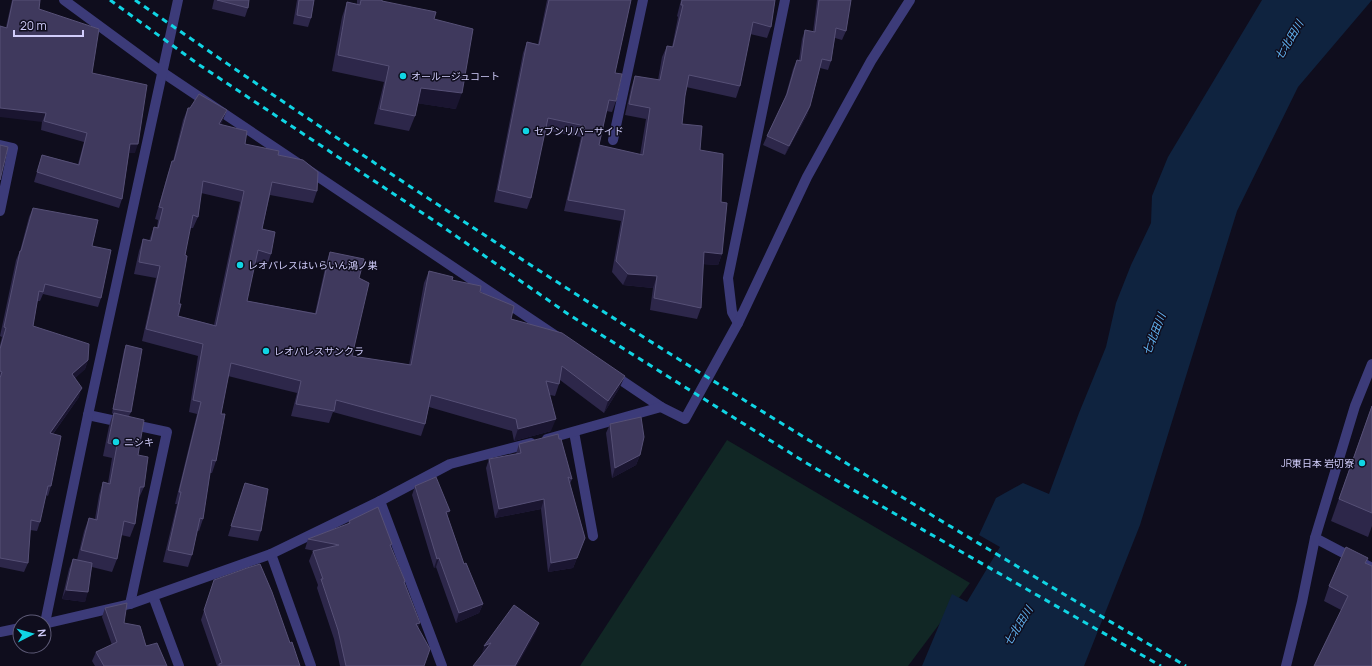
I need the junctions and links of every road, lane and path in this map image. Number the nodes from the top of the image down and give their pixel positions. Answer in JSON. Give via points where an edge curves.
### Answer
{"nodes":[{"id":1,"x":64,"y":0,"type":"edge"},
{"id":2,"x":178,"y":0,"type":"edge"},
{"id":3,"x":643,"y":0,"type":"edge"},
{"id":4,"x":785,"y":0,"type":"edge"},
{"id":5,"x":910,"y":0,"type":"edge"},
{"id":6,"x":162,"y":72,"type":"junction"},
{"id":7,"x":613,"y":140,"type":"dead end"},
{"id":8,"x":0,"y":145,"type":"edge"},
{"id":9,"x":0,"y":211,"type":"edge"},
{"id":10,"x":738,"y":323,"type":"junction"},
{"id":11,"x":563,"y":341,"type":"edge"},
{"id":12,"x":1372,"y":364,"type":"edge"},
{"id":13,"x":602,"y":367,"type":"edge"},
{"id":14,"x":661,"y":407,"type":"junction"},
{"id":15,"x":88,"y":415,"type":"junction"},
{"id":16,"x":574,"y":432,"type":"junction"},
{"id":17,"x":380,"y":500,"type":"junction"},
{"id":18,"x":593,"y":536,"type":"dead end"},
{"id":19,"x":1315,"y":538,"type":"junction"},
{"id":20,"x":271,"y":554,"type":"junction"},
{"id":21,"x":1372,"y":568,"type":"edge"},
{"id":22,"x":153,"y":596,"type":"junction"},
{"id":23,"x":130,"y":604,"type":"junction"},
{"id":24,"x":47,"y":614,"type":"edge"},
{"id":25,"x":52,"y":622,"type":"edge"},
{"id":26,"x":12,"y":630,"type":"edge"},
{"id":27,"x":0,"y":632,"type":"edge"},
{"id":28,"x":179,"y":666,"type":"edge"},
{"id":29,"x":311,"y":666,"type":"edge"},
{"id":30,"x":442,"y":666,"type":"edge"},
{"id":31,"x":1286,"y":666,"type":"edge"}],
"edges":[{"from":1,"to":6,"type":"street"},
{"from":2,"to":6,"type":"street"},
{"from":3,"to":7,"type":"street"},
{"from":4,"to":10,"type":"street","via":[[728,278],[732,312]]},
{"from":5,"to":10,"type":"street","via":[[870,61],[807,177]]},
{"from":6,"to":11,"type":"street"},
{"from":6,"to":15,"type":"street"},
{"from":8,"to":9,"type":"street","via":[[13,148]]},
{"from":10,"to":14,"type":"street","via":[[685,419]]},
{"from":12,"to":19,"type":"street","via":[[1355,406]]},
{"from":13,"to":14,"type":"street"},
{"from":14,"to":16,"type":"street"},
{"from":15,"to":23,"type":"street","via":[[167,432]]},
{"from":15,"to":24,"type":"street"},
{"from":16,"to":17,"type":"street","via":[[450,464]]},
{"from":16,"to":18,"type":"street"},
{"from":17,"to":20,"type":"street"},
{"from":17,"to":30,"type":"street"},
{"from":19,"to":21,"type":"street"},
{"from":19,"to":31,"type":"street"},
{"from":20,"to":22,"type":"street"},
{"from":20,"to":29,"type":"street"},
{"from":22,"to":23,"type":"street"},
{"from":22,"to":28,"type":"street"},
{"from":23,"to":25,"type":"street"},
{"from":26,"to":27,"type":"street"}]}
